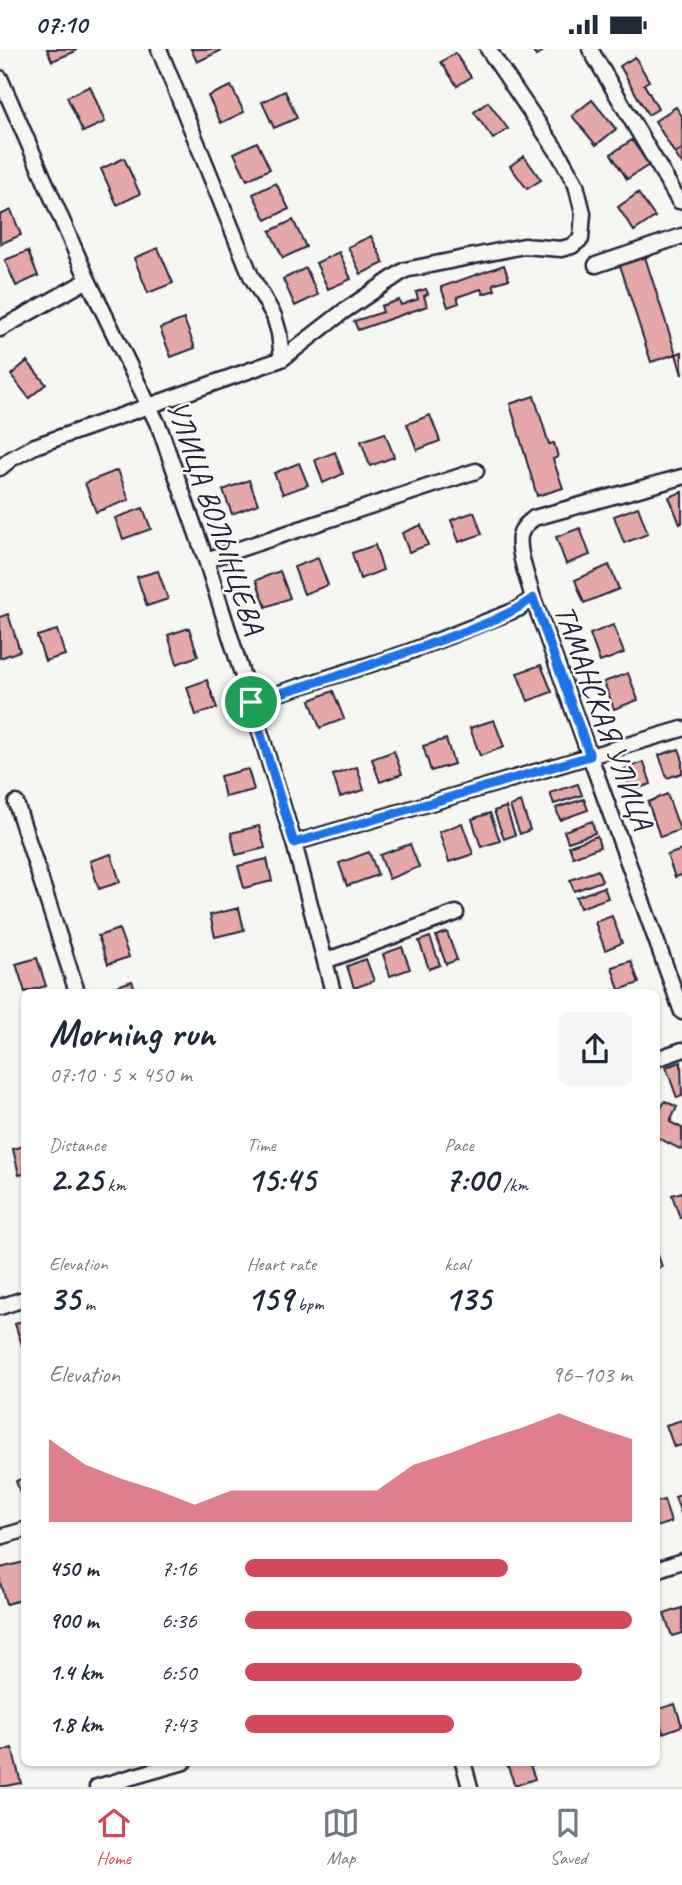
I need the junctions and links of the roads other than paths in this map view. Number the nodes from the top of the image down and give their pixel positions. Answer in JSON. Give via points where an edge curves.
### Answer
{"nodes":[{"id":1,"x":159,"y":49,"type":"edge"},
{"id":2,"x":488,"y":49,"type":"edge"},
{"id":3,"x":590,"y":49,"type":"edge"},
{"id":4,"x":0,"y":78,"type":"edge"},
{"id":5,"x":679,"y":201,"type":"dead end"},
{"id":6,"x":682,"y":236,"type":"edge"},
{"id":7,"x":596,"y":265,"type":"dead end"},
{"id":8,"x":88,"y":280,"type":"junction"},
{"id":9,"x":0,"y":329,"type":"edge"},
{"id":10,"x":282,"y":359,"type":"junction"},
{"id":11,"x":149,"y":405,"type":"junction"},
{"id":12,"x":0,"y":468,"type":"edge"},
{"id":13,"x":476,"y":471,"type":"dead end"},
{"id":14,"x":682,"y":477,"type":"edge"},
{"id":15,"x":206,"y":560,"type":"junction"},
{"id":16,"x":533,"y":598,"type":"junction"},
{"id":17,"x":251,"y":702,"type":"junction"},
{"id":18,"x":682,"y":729,"type":"edge"},
{"id":19,"x":590,"y":756,"type":"junction"},
{"id":20,"x":16,"y":803,"type":"dead end"},
{"id":21,"x":294,"y":843,"type":"junction"},
{"id":22,"x":456,"y":912,"type":"dead end"},
{"id":23,"x":325,"y":961,"type":"junction"},
{"id":24,"x":76,"y":989,"type":"edge"},
{"id":25,"x":332,"y":989,"type":"edge"},
{"id":26,"x":682,"y":1011,"type":"edge"},
{"id":27,"x":682,"y":1050,"type":"edge"},
{"id":28,"x":660,"y":1058,"type":"edge"},
{"id":29,"x":21,"y":1300,"type":"edge"},
{"id":30,"x":0,"y":1307,"type":"edge"},
{"id":31,"x":21,"y":1531,"type":"edge"},
{"id":32,"x":0,"y":1537,"type":"edge"},
{"id":33,"x":682,"y":1561,"type":"edge"},
{"id":34,"x":660,"y":1569,"type":"edge"},
{"id":35,"x":170,"y":1766,"type":"edge"},
{"id":36,"x":464,"y":1766,"type":"edge"},
{"id":37,"x":97,"y":1787,"type":"edge"},
{"id":38,"x":470,"y":1787,"type":"edge"}],
"edges":[{"from":1,"to":10,"type":"street","via":[[251,276],[274,316]]},
{"from":2,"to":10,"type":"street","via":[[576,185],[583,213],[581,239],[561,249],[524,246],[405,270]]},
{"from":3,"to":5,"type":"street"},
{"from":4,"to":8,"type":"street","name":"УЛИЦА ВОЛЫНЦЕВА"},
{"from":6,"to":7,"type":"street"},
{"from":8,"to":9,"type":"street"},
{"from":8,"to":11,"type":"street","name":"УЛИЦА ВОЛЫНЦЕВА"},
{"from":10,"to":11,"type":"street"},
{"from":11,"to":12,"type":"street","via":[[35,446]]},
{"from":11,"to":15,"type":"street","name":"УЛИЦА ВОЛЫНЦЕВА"},
{"from":13,"to":15,"type":"street"},
{"from":14,"to":16,"type":"street","name":"ТАМАНСКАЯ УЛИЦА","via":[[534,518],[525,525],[521,550]]},
{"from":15,"to":17,"type":"street","name":"УЛИЦА ВОЛЫНЦЕВА"},
{"from":16,"to":17,"type":"street","via":[[499,618],[417,649]]},
{"from":16,"to":19,"type":"street","name":"ТАМАНСКАЯ УЛИЦА"},
{"from":17,"to":21,"type":"street","name":"УЛИЦА ВОЛЫНЦЕВА"},
{"from":18,"to":19,"type":"street"},
{"from":19,"to":21,"type":"street"},
{"from":19,"to":26,"type":"street","name":"ТАМАНСКАЯ УЛИЦА"},
{"from":20,"to":24,"type":"street"},
{"from":21,"to":23,"type":"street","name":"УЛИЦА ВОЛЫНЦЕВА"},
{"from":22,"to":23,"type":"street"},
{"from":23,"to":25,"type":"street","name":"УЛИЦА ВОЛЫНЦЕВА"},
{"from":27,"to":28,"type":"street"},
{"from":29,"to":30,"type":"street"},
{"from":31,"to":32,"type":"street"},
{"from":33,"to":34,"type":"street"},
{"from":35,"to":37,"type":"street"},
{"from":36,"to":38,"type":"street"}]}
